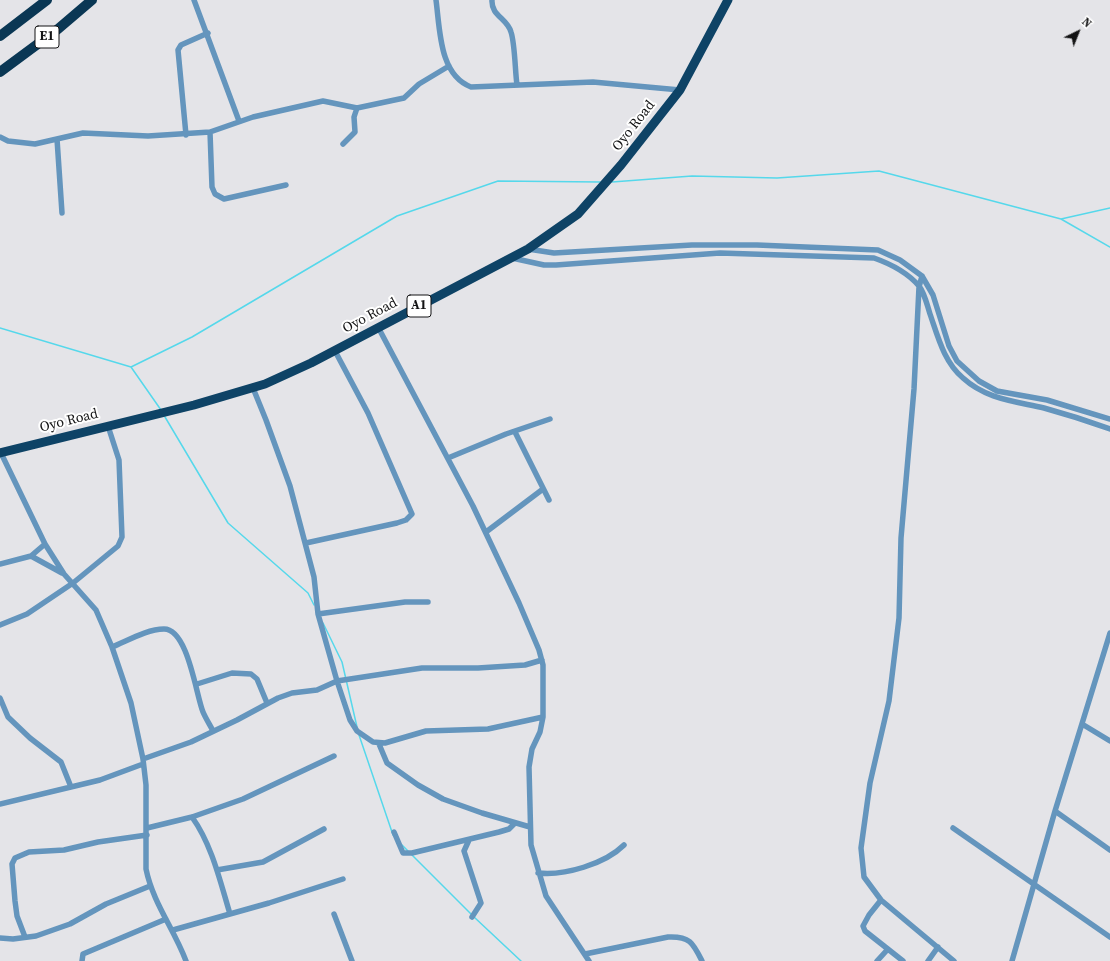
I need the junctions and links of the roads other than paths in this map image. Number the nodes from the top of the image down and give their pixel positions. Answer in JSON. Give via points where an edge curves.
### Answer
{"nodes":[{"id":1,"x":48,"y":0,"type":"edge"},
{"id":2,"x":92,"y":0,"type":"edge"},
{"id":3,"x":194,"y":0,"type":"edge"},
{"id":4,"x":436,"y":0,"type":"edge"},
{"id":5,"x":492,"y":0,"type":"edge"},
{"id":6,"x":728,"y":0,"type":"edge"},
{"id":7,"x":208,"y":33,"type":"junction"},
{"id":8,"x":0,"y":36,"type":"edge"},
{"id":9,"x":449,"y":66,"type":"junction"},
{"id":10,"x":0,"y":72,"type":"edge"},
{"id":11,"x":517,"y":85,"type":"junction"},
{"id":12,"x":680,"y":90,"type":"junction"},
{"id":13,"x":357,"y":108,"type":"junction"},
{"id":14,"x":239,"y":121,"type":"junction"},
{"id":15,"x":210,"y":132,"type":"junction"},
{"id":16,"x":186,"y":135,"type":"junction"},
{"id":17,"x":0,"y":137,"type":"edge"},
{"id":18,"x":57,"y":139,"type":"junction"},
{"id":19,"x":343,"y":144,"type":"dead end"},
{"id":20,"x":286,"y":185,"type":"dead end"},
{"id":21,"x":62,"y":214,"type":"dead end"},
{"id":22,"x":528,"y":249,"type":"junction"},
{"id":23,"x":511,"y":258,"type":"junction"},
{"id":24,"x":922,"y":276,"type":"junction"},
{"id":25,"x":919,"y":287,"type":"junction"},
{"id":26,"x":378,"y":328,"type":"junction"},
{"id":27,"x":335,"y":350,"type":"junction"},
{"id":28,"x":253,"y":388,"type":"junction"},
{"id":29,"x":550,"y":419,"type":"dead end"},
{"id":30,"x":1110,"y":419,"type":"edge"},
{"id":31,"x":108,"y":426,"type":"junction"},
{"id":32,"x":1110,"y":429,"type":"edge"},
{"id":33,"x":515,"y":432,"type":"junction"},
{"id":34,"x":0,"y":453,"type":"edge"},
{"id":35,"x":448,"y":458,"type":"junction"},
{"id":36,"x":544,"y":489,"type":"junction"},
{"id":37,"x":549,"y":500,"type":"dead end"},
{"id":38,"x":486,"y":532,"type":"junction"},
{"id":39,"x":306,"y":543,"type":"junction"},
{"id":40,"x":45,"y":544,"type":"junction"},
{"id":41,"x":30,"y":556,"type":"junction"},
{"id":42,"x":0,"y":564,"type":"edge"},
{"id":43,"x":64,"y":574,"type":"junction"},
{"id":44,"x":73,"y":583,"type":"junction"},
{"id":45,"x":428,"y":602,"type":"dead end"},
{"id":46,"x":318,"y":614,"type":"junction"},
{"id":47,"x":0,"y":625,"type":"edge"},
{"id":48,"x":1110,"y":633,"type":"edge"},
{"id":49,"x":112,"y":647,"type":"junction"},
{"id":50,"x":542,"y":660,"type":"junction"},
{"id":51,"x":340,"y":681,"type":"junction"},
{"id":52,"x":196,"y":684,"type":"junction"},
{"id":53,"x":0,"y":698,"type":"edge"},
{"id":54,"x":267,"y":703,"type":"junction"},
{"id":55,"x":543,"y":717,"type":"junction"},
{"id":56,"x":1082,"y":724,"type":"junction"},
{"id":57,"x":214,"y":731,"type":"junction"},
{"id":58,"x":1110,"y":741,"type":"edge"},
{"id":59,"x":378,"y":744,"type":"junction"},
{"id":60,"x":334,"y":756,"type":"dead end"},
{"id":61,"x":143,"y":761,"type":"junction"},
{"id":62,"x":71,"y":787,"type":"junction"},
{"id":63,"x":0,"y":804,"type":"edge"},
{"id":64,"x":1055,"y":811,"type":"junction"},
{"id":65,"x":192,"y":817,"type":"junction"},
{"id":66,"x":515,"y":823,"type":"junction"},
{"id":67,"x":530,"y":827,"type":"junction"},
{"id":68,"x":147,"y":828,"type":"junction"},
{"id":69,"x":953,"y":828,"type":"dead end"},
{"id":70,"x":324,"y":829,"type":"dead end"},
{"id":71,"x":394,"y":832,"type":"dead end"},
{"id":72,"x":147,"y":835,"type":"junction"},
{"id":73,"x":469,"y":840,"type":"junction"},
{"id":74,"x":624,"y":845,"type":"dead end"},
{"id":75,"x":1110,"y":850,"type":"edge"},
{"id":76,"x":217,"y":870,"type":"junction"},
{"id":77,"x":538,"y":873,"type":"junction"},
{"id":78,"x":343,"y":879,"type":"dead end"},
{"id":79,"x":1033,"y":885,"type":"junction"},
{"id":80,"x":150,"y":886,"type":"junction"},
{"id":81,"x":881,"y":900,"type":"junction"},
{"id":82,"x":230,"y":914,"type":"junction"},
{"id":83,"x":334,"y":914,"type":"dead end"},
{"id":84,"x":472,"y":917,"type":"dead end"},
{"id":85,"x":166,"y":919,"type":"junction"},
{"id":86,"x":172,"y":930,"type":"junction"},
{"id":87,"x":25,"y":937,"type":"junction"},
{"id":88,"x":1110,"y":937,"type":"edge"},
{"id":89,"x":0,"y":938,"type":"edge"},
{"id":90,"x":938,"y":947,"type":"junction"},
{"id":91,"x":888,"y":949,"type":"junction"},
{"id":92,"x":585,"y":954,"type":"junction"},
{"id":93,"x":82,"y":961,"type":"edge"},
{"id":94,"x":186,"y":961,"type":"edge"},
{"id":95,"x":352,"y":961,"type":"edge"},
{"id":96,"x":589,"y":961,"type":"edge"},
{"id":97,"x":702,"y":961,"type":"edge"},
{"id":98,"x":877,"y":961,"type":"edge"},
{"id":99,"x":903,"y":961,"type":"edge"},
{"id":100,"x":928,"y":961,"type":"edge"},
{"id":101,"x":954,"y":961,"type":"edge"},
{"id":102,"x":1012,"y":961,"type":"edge"}],
"edges":[{"from":1,"to":8,"type":"highway","number":"E1"},
{"from":2,"to":10,"type":"highway","number":"E1"},
{"from":3,"to":7,"type":"street"},
{"from":4,"to":9,"type":"street","via":[[442,45]]},
{"from":5,"to":11,"type":"street","via":[[495,13],[511,31]]},
{"from":6,"to":12,"type":"highway","name":"Oyo Road","number":"A1"},
{"from":7,"to":14,"type":"street"},
{"from":7,"to":16,"type":"street","via":[[180,45],[178,50]]},
{"from":9,"to":11,"type":"street","via":[[463,84],[472,87]]},
{"from":9,"to":13,"type":"street","via":[[419,84],[404,98]]},
{"from":11,"to":12,"type":"street","via":[[593,82]]},
{"from":12,"to":22,"type":"highway","name":"Oyo Road","number":"A1","via":[[621,165],[582,209]]},
{"from":13,"to":14,"type":"street","via":[[323,101]]},
{"from":13,"to":19,"type":"street","via":[[354,132]]},
{"from":14,"to":15,"type":"street"},
{"from":15,"to":16,"type":"street"},
{"from":15,"to":20,"type":"street","via":[[212,187],[215,194],[224,199]]},
{"from":16,"to":18,"type":"street","via":[[83,133]]},
{"from":17,"to":18,"type":"street","via":[[8,141],[35,144]]},
{"from":18,"to":21,"type":"street"},
{"from":22,"to":23,"type":"highway","name":"Oyo Road","number":"A1"},
{"from":22,"to":24,"type":"street","via":[[554,253],[692,245],[869,248],[900,260]]},
{"from":23,"to":25,"type":"street","via":[[544,265],[720,253],[874,258],[890,263],[904,272]]},
{"from":23,"to":26,"type":"highway","name":"Oyo Road","number":"A1"},
{"from":24,"to":25,"type":"street"},
{"from":24,"to":30,"type":"street","via":[[934,295],[949,346],[979,381],[996,391],[1047,400]]},
{"from":25,"to":32,"type":"street","via":[[926,299],[942,349],[954,370],[970,385],[985,394],[1004,400],[1081,418]]},
{"from":25,"to":81,"type":"street","via":[[914,389],[901,538],[899,618],[889,701],[870,783],[861,848],[864,876]]},
{"from":26,"to":27,"type":"highway","name":"Oyo Road","number":"A1"},
{"from":26,"to":35,"type":"street"},
{"from":27,"to":28,"type":"highway","name":"Oyo Road","number":"A1"},
{"from":27,"to":39,"type":"street","via":[[368,413],[412,514],[406,520],[397,523]]},
{"from":28,"to":31,"type":"highway","name":"Oyo Road","number":"A1"},
{"from":28,"to":39,"type":"street","via":[[290,486]]},
{"from":29,"to":33,"type":"street"},
{"from":31,"to":34,"type":"highway","name":"Oyo Road","number":"A1"},
{"from":31,"to":44,"type":"street","via":[[119,460],[122,537],[118,546]]},
{"from":33,"to":35,"type":"street"},
{"from":33,"to":36,"type":"street"},
{"from":34,"to":40,"type":"street"},
{"from":35,"to":38,"type":"street"},
{"from":36,"to":37,"type":"street"},
{"from":36,"to":38,"type":"street"},
{"from":38,"to":50,"type":"street","via":[[520,603]]},
{"from":39,"to":46,"type":"street","via":[[314,576]]},
{"from":40,"to":41,"type":"street"},
{"from":40,"to":43,"type":"street"},
{"from":41,"to":42,"type":"street"},
{"from":41,"to":43,"type":"street"},
{"from":43,"to":44,"type":"street"},
{"from":44,"to":47,"type":"street","via":[[27,614]]},
{"from":44,"to":49,"type":"street","via":[[96,610]]},
{"from":45,"to":46,"type":"street","via":[[405,602]]},
{"from":46,"to":51,"type":"street"},
{"from":48,"to":56,"type":"street"},
{"from":49,"to":52,"type":"street","via":[[155,630],[170,630],[181,642]]},
{"from":49,"to":61,"type":"street","via":[[131,703]]},
{"from":50,"to":51,"type":"street","via":[[525,666],[422,668]]},
{"from":50,"to":55,"type":"street"},
{"from":51,"to":54,"type":"street","via":[[317,690],[292,693]]},
{"from":51,"to":59,"type":"street","via":[[350,720],[357,731]]},
{"from":52,"to":54,"type":"street","via":[[232,673],[251,674],[257,679]]},
{"from":52,"to":57,"type":"street","via":[[203,712]]},
{"from":53,"to":62,"type":"street","via":[[8,718],[61,762]]},
{"from":54,"to":57,"type":"street"},
{"from":55,"to":59,"type":"street","via":[[488,729],[426,731]]},
{"from":55,"to":67,"type":"street","via":[[529,766]]},
{"from":56,"to":58,"type":"street"},
{"from":56,"to":64,"type":"street"},
{"from":57,"to":61,"type":"street"},
{"from":59,"to":66,"type":"street","via":[[387,763],[418,785],[444,799]]},
{"from":60,"to":65,"type":"street","via":[[242,798]]},
{"from":61,"to":62,"type":"street","via":[[100,780]]},
{"from":61,"to":68,"type":"street"},
{"from":62,"to":63,"type":"street"},
{"from":64,"to":75,"type":"street"},
{"from":64,"to":79,"type":"street"},
{"from":65,"to":68,"type":"street"},
{"from":65,"to":76,"type":"street","via":[[199,827]]},
{"from":66,"to":67,"type":"street"},
{"from":66,"to":73,"type":"street","via":[[509,829]]},
{"from":67,"to":77,"type":"street","via":[[531,845]]},
{"from":68,"to":72,"type":"street"},
{"from":69,"to":79,"type":"street"},
{"from":70,"to":76,"type":"street","via":[[263,862]]},
{"from":71,"to":73,"type":"street","via":[[402,850],[407,853]]},
{"from":72,"to":80,"type":"street","via":[[146,869]]},
{"from":72,"to":87,"type":"street","via":[[64,850],[29,852],[15,858],[12,864],[17,916]]},
{"from":73,"to":84,"type":"street","via":[[464,851],[481,903]]},
{"from":74,"to":77,"type":"street","via":[[603,860],[569,871]]},
{"from":76,"to":82,"type":"street"},
{"from":77,"to":92,"type":"street","via":[[546,896]]},
{"from":78,"to":82,"type":"street"},
{"from":79,"to":88,"type":"street"},
{"from":79,"to":102,"type":"street"},
{"from":80,"to":85,"type":"street"},
{"from":80,"to":87,"type":"street","via":[[106,904],[70,924],[36,936]]},
{"from":81,"to":90,"type":"street"},
{"from":81,"to":91,"type":"street","via":[[862,926]]},
{"from":82,"to":86,"type":"street"},
{"from":83,"to":95,"type":"street"},
{"from":85,"to":86,"type":"street"},
{"from":85,"to":93,"type":"street","via":[[83,954]]},
{"from":86,"to":94,"type":"street"},
{"from":87,"to":89,"type":"street"},
{"from":90,"to":100,"type":"street"},
{"from":90,"to":101,"type":"street"},
{"from":91,"to":98,"type":"street"},
{"from":91,"to":99,"type":"street"},
{"from":92,"to":96,"type":"street"},
{"from":92,"to":97,"type":"street","via":[[682,936],[691,943]]}]}
